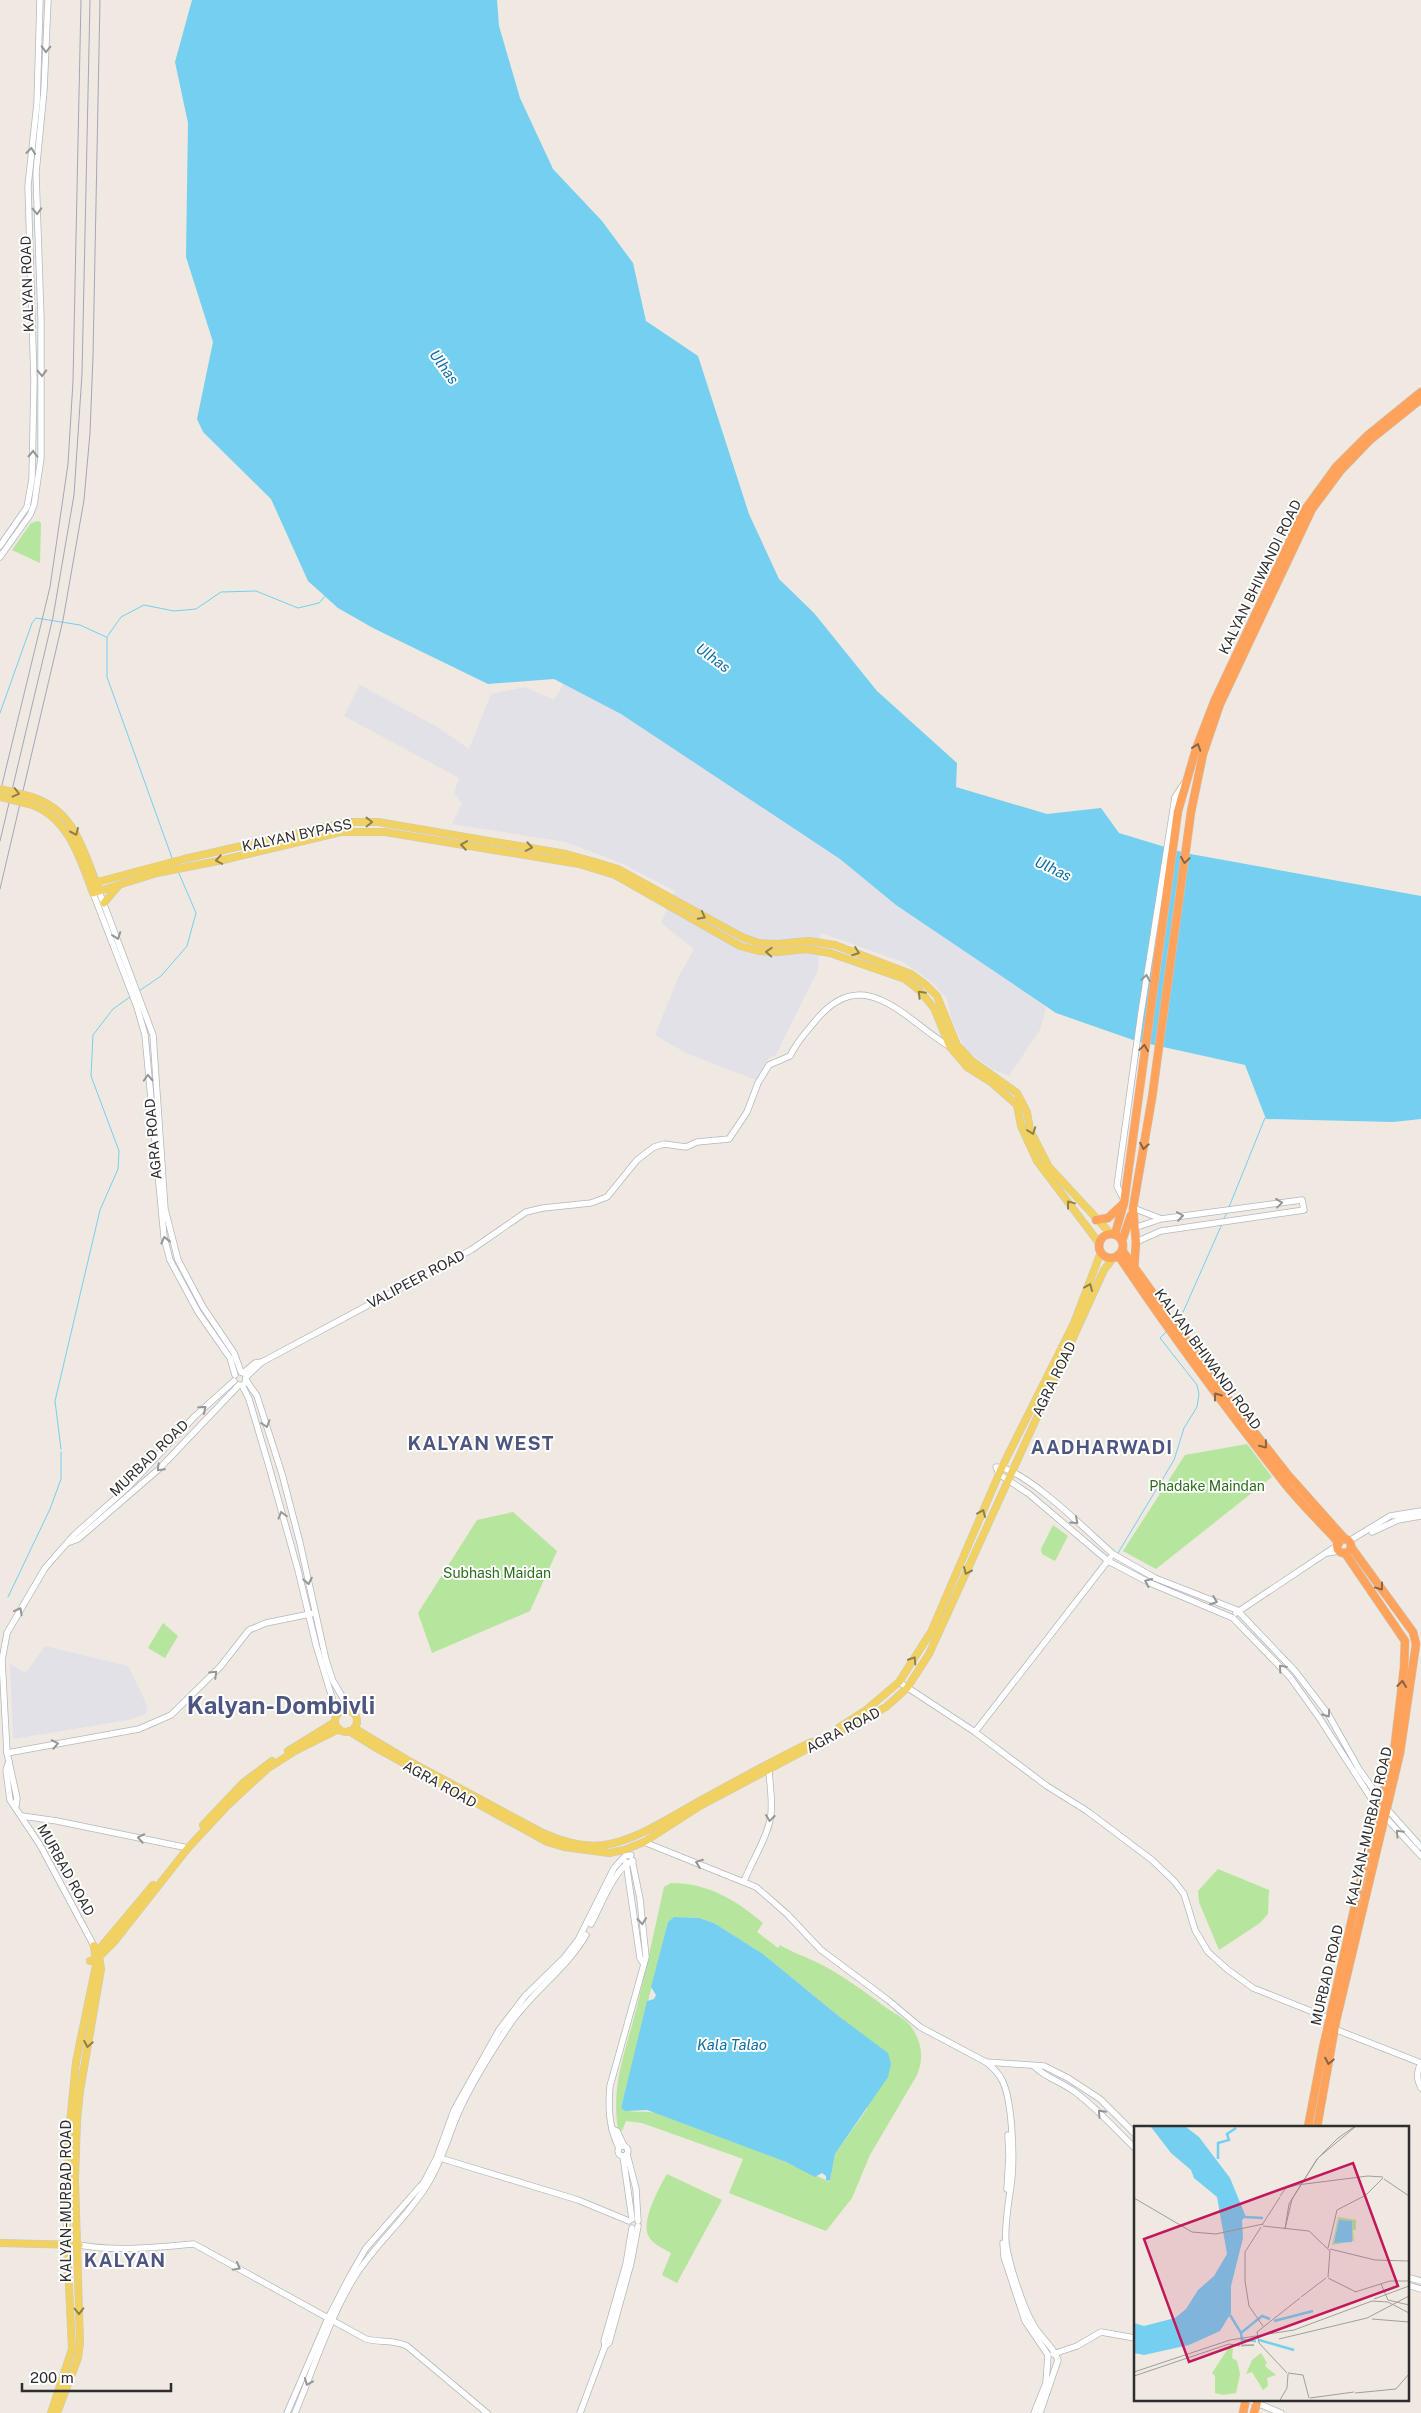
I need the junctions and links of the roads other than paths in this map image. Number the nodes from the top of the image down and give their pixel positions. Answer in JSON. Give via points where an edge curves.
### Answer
{"nodes":[{"id":1,"x":40,"y":0,"type":"edge"},
{"id":2,"x":48,"y":0,"type":"edge"},
{"id":3,"x":1421,"y":392,"type":"edge"},
{"id":4,"x":1421,"y":400,"type":"edge"},
{"id":5,"x":32,"y":500,"type":"junction"},
{"id":6,"x":0,"y":546,"type":"edge"},
{"id":7,"x":0,"y":557,"type":"edge"},
{"id":8,"x":1187,"y":778,"type":"junction"},
{"id":9,"x":0,"y":789,"type":"edge"},
{"id":10,"x":0,"y":797,"type":"edge"},
{"id":11,"x":31,"y":800,"type":"junction"},
{"id":12,"x":1175,"y":810,"type":"junction"},
{"id":13,"x":339,"y":824,"type":"junction"},
{"id":14,"x":340,"y":832,"type":"junction"},
{"id":15,"x":579,"y":861,"type":"junction"},
{"id":16,"x":186,"y":863,"type":"junction"},
{"id":17,"x":156,"y":870,"type":"junction"},
{"id":18,"x":93,"y":883,"type":"junction"},
{"id":19,"x":121,"y":883,"type":"junction"},
{"id":20,"x":96,"y":892,"type":"junction"},
{"id":21,"x":104,"y":904,"type":"junction"},
{"id":22,"x":131,"y":982,"type":"junction"},
{"id":23,"x":140,"y":1006,"type":"junction"},
{"id":24,"x":153,"y":1035,"type":"junction"},
{"id":25,"x":145,"y":1036,"type":"junction"},
{"id":26,"x":954,"y":1046,"type":"junction"},
{"id":27,"x":1124,"y":1202,"type":"junction"},
{"id":28,"x":1134,"y":1206,"type":"junction"},
{"id":29,"x":1161,"y":1218,"type":"junction"},
{"id":30,"x":1096,"y":1220,"type":"junction"},
{"id":31,"x":1152,"y":1222,"type":"junction"},
{"id":32,"x":1134,"y":1228,"type":"junction"},
{"id":33,"x":1155,"y":1233,"type":"junction"},
{"id":34,"x":1112,"y":1234,"type":"junction"},
{"id":35,"x":1122,"y":1241,"type":"junction"},
{"id":36,"x":1136,"y":1242,"type":"junction"},
{"id":37,"x":1099,"y":1243,"type":"junction"},
{"id":38,"x":1101,"y":1252,"type":"junction"},
{"id":39,"x":1118,"y":1254,"type":"junction"},
{"id":40,"x":1134,"y":1270,"type":"junction"},
{"id":41,"x":1166,"y":1319,"type":"junction"},
{"id":42,"x":1215,"y":1378,"type":"joint"},
{"id":43,"x":241,"y":1379,"type":"junction"},
{"id":44,"x":999,"y":1469,"type":"junction"},
{"id":45,"x":1011,"y":1471,"type":"junction"},
{"id":46,"x":1007,"y":1479,"type":"junction"},
{"id":47,"x":1059,"y":1506,"type":"junction"},
{"id":48,"x":1421,"y":1512,"type":"edge"},
{"id":49,"x":1052,"y":1513,"type":"junction"},
{"id":50,"x":1412,"y":1515,"type":"junction"},
{"id":51,"x":1421,"y":1516,"type":"edge"},
{"id":52,"x":70,"y":1542,"type":"junction"},
{"id":53,"x":1345,"y":1546,"type":"junction"},
{"id":54,"x":1113,"y":1554,"type":"junction"},
{"id":55,"x":1108,"y":1561,"type":"junction"},
{"id":56,"x":1237,"y":1610,"type":"junction"},
{"id":57,"x":312,"y":1613,"type":"junction"},
{"id":58,"x":1233,"y":1618,"type":"junction"},
{"id":59,"x":330,"y":1682,"type":"junction"},
{"id":60,"x":899,"y":1682,"type":"junction"},
{"id":61,"x":907,"y":1688,"type":"junction"},
{"id":62,"x":350,"y":1710,"type":"junction"},
{"id":63,"x":337,"y":1722,"type":"junction"},
{"id":64,"x":352,"y":1729,"type":"junction"},
{"id":65,"x":975,"y":1732,"type":"junction"},
{"id":66,"x":7,"y":1753,"type":"junction"},
{"id":67,"x":769,"y":1766,"type":"junction"},
{"id":68,"x":1359,"y":1769,"type":"junction"},
{"id":69,"x":1353,"y":1773,"type":"junction"},
{"id":70,"x":1382,"y":1800,"type":"junction"},
{"id":71,"x":1387,"y":1809,"type":"junction"},
{"id":72,"x":1378,"y":1810,"type":"junction"},
{"id":73,"x":22,"y":1816,"type":"junction"},
{"id":74,"x":1384,"y":1818,"type":"junction"},
{"id":75,"x":626,"y":1839,"type":"junction"},
{"id":76,"x":644,"y":1842,"type":"junction"},
{"id":77,"x":186,"y":1847,"type":"junction"},
{"id":78,"x":1421,"y":1847,"type":"edge"},
{"id":79,"x":628,"y":1852,"type":"junction"},
{"id":80,"x":1421,"y":1856,"type":"edge"},
{"id":81,"x":633,"y":1862,"type":"junction"},
{"id":82,"x":626,"y":1863,"type":"junction"},
{"id":83,"x":744,"y":1880,"type":"junction"},
{"id":84,"x":640,"y":1900,"type":"junction"},
{"id":85,"x":633,"y":1901,"type":"junction"},
{"id":86,"x":1353,"y":1932,"type":"junction"},
{"id":87,"x":95,"y":1955,"type":"junction"},
{"id":88,"x":643,"y":1963,"type":"junction"},
{"id":89,"x":1332,"y":2024,"type":"junction"},
{"id":90,"x":986,"y":2062,"type":"junction"},
{"id":91,"x":1005,"y":2063,"type":"junction"},
{"id":92,"x":1421,"y":2063,"type":"edge"},
{"id":93,"x":1000,"y":2077,"type":"junction"},
{"id":94,"x":1066,"y":2081,"type":"junction"},
{"id":95,"x":1421,"y":2088,"type":"edge"},
{"id":96,"x":1318,"y":2100,"type":"junction"},
{"id":97,"x":1308,"y":2126,"type":"edge"},
{"id":98,"x":1316,"y":2126,"type":"edge"},
{"id":99,"x":1134,"y":2133,"type":"edge"},
{"id":100,"x":1134,"y":2147,"type":"edge"},
{"id":101,"x":625,"y":2155,"type":"junction"},
{"id":102,"x":440,"y":2158,"type":"junction"},
{"id":103,"x":638,"y":2203,"type":"junction"},
{"id":104,"x":631,"y":2204,"type":"junction"},
{"id":105,"x":634,"y":2223,"type":"junction"},
{"id":106,"x":0,"y":2243,"type":"edge"},
{"id":107,"x":61,"y":2245,"type":"junction"},
{"id":108,"x":78,"y":2245,"type":"junction"},
{"id":109,"x":1408,"y":2277,"type":"edge"},
{"id":110,"x":1421,"y":2282,"type":"edge"},
{"id":111,"x":1408,"y":2285,"type":"edge"},
{"id":112,"x":1421,"y":2290,"type":"edge"},
{"id":113,"x":1023,"y":2308,"type":"junction"},
{"id":114,"x":331,"y":2320,"type":"junction"},
{"id":115,"x":1134,"y":2338,"type":"edge"},
{"id":116,"x":1055,"y":2352,"type":"junction"},
{"id":117,"x":1049,"y":2356,"type":"junction"},
{"id":118,"x":1052,"y":2367,"type":"junction"},
{"id":119,"x":1246,"y":2400,"type":"edge"},
{"id":120,"x":1257,"y":2402,"type":"edge"},
{"id":121,"x":58,"y":2403,"type":"junction"},
{"id":122,"x":51,"y":2413,"type":"edge"},
{"id":123,"x":57,"y":2413,"type":"edge"},
{"id":124,"x":287,"y":2413,"type":"edge"},
{"id":125,"x":295,"y":2413,"type":"edge"},
{"id":126,"x":487,"y":2413,"type":"edge"},
{"id":127,"x":580,"y":2413,"type":"edge"},
{"id":128,"x":1034,"y":2413,"type":"edge"},
{"id":129,"x":1040,"y":2413,"type":"edge"},
{"id":130,"x":1243,"y":2413,"type":"edge"},
{"id":131,"x":1254,"y":2413,"type":"edge"},
{"id":132,"x":1281,"y":2413,"type":"edge"}],
"edges":[{"from":5,"to":1,"type":"main road","name":"KALYAN ROAD","one_way":true,"via":[[34,381],[28,186],[37,103]]},
{"from":2,"to":5,"type":"main road","name":"KALYAN ROAD","one_way":true,"via":[[36,173],[41,458]]},
{"from":8,"to":3,"type":"highway","name":"KALYAN BHIWANDI ROAD","one_way":true,"via":[[1218,694],[1304,511],[1342,460]]},
{"from":4,"to":28,"type":"highway","one_way":true,"via":[[1370,440],[1340,470],[1312,509],[1220,704],[1203,754],[1192,812]]},
{"from":5,"to":6,"type":"main road","name":"KALYAN ROAD"},
{"from":5,"to":7,"type":"main road","name":"KALYAN ROAD","via":[[30,515]]},
{"from":8,"to":12,"type":"highway","name":"KALYAN BHIWANDI ROAD"},
{"from":8,"to":12,"type":"main road","via":[[1175,798]]},
{"from":9,"to":11,"type":"main road","one_way":true,"bridge":true},
{"from":10,"to":11,"type":"main road","bridge":true},
{"from":11,"to":18,"type":"main road","via":[[70,822]]},
{"from":27,"to":12,"type":"highway","name":"KALYAN BHIWANDI ROAD","one_way":true,"via":[[1133,1096]]},
{"from":13,"to":14,"type":"main road"},
{"from":13,"to":15,"type":"main road","name":"KALYAN BYPASS","one_way":true,"via":[[378,822],[566,854]]},
{"from":13,"to":16,"type":"main road","name":"KALYAN BYPASS"},
{"from":15,"to":14,"type":"main road","name":"KALYAN BYPASS","one_way":true,"via":[[564,862],[386,832]]},
{"from":14,"to":16,"type":"main road","name":"KALYAN BYPASS","one_way":true},
{"from":15,"to":26,"type":"main road","via":[[615,875],[740,946],[759,951],[814,950],[905,979],[934,1008]]},
{"from":16,"to":17,"type":"main road","name":"KALYAN BYPASS"},
{"from":17,"to":18,"type":"main road","name":"KALYAN BYPASS"},
{"from":17,"to":19,"type":"main road","name":"KALYAN BYPASS"},
{"from":18,"to":20,"type":"main road"},
{"from":19,"to":20,"type":"main road","name":"KALYAN BYPASS"},
{"from":19,"to":21,"type":"main road"},
{"from":20,"to":21,"type":"main road","name":"AGRA ROAD"},
{"from":20,"to":22,"type":"main road","name":"AGRA ROAD"},
{"from":21,"to":22,"type":"main road","name":"AGRA ROAD","one_way":true},
{"from":22,"to":23,"type":"main road","name":"AGRA ROAD"},
{"from":23,"to":24,"type":"main road","name":"AGRA ROAD"},
{"from":23,"to":25,"type":"main road","name":"AGRA ROAD"},
{"from":24,"to":25,"type":"main road"},
{"from":24,"to":43,"type":"main road","name":"AGRA ROAD","via":[[165,1209],[178,1260],[203,1308],[234,1353]]},
{"from":43,"to":25,"type":"main road","name":"AGRA ROAD","one_way":true,"via":[[198,1312],[170,1260],[164,1237]]},
{"from":26,"to":30,"type":"main road","one_way":true,"via":[[1017,1093],[1027,1112],[1030,1130],[1049,1167]]},
{"from":37,"to":26,"type":"main road","one_way":true,"via":[[1037,1161],[1021,1126],[1017,1105],[992,1082],[967,1067]]},
{"from":26,"to":43,"type":"main road","name":"VALIPEER ROAD","via":[[875,996],[843,997],[831,1004],[797,1041],[790,1056],[769,1065],[747,1112],[729,1140],[697,1142],[686,1147],[654,1146],[637,1160],[607,1197],[591,1204],[526,1212],[472,1250],[255,1363]]},
{"from":27,"to":30,"type":"highway","via":[[1108,1218]]},
{"from":27,"to":34,"type":"highway","name":"KALYAN BHIWANDI ROAD"},
{"from":28,"to":29,"type":"main road"},
{"from":28,"to":32,"type":"highway"},
{"from":28,"to":35,"type":"highway"},
{"from":29,"to":31,"type":"main road"},
{"from":29,"to":33,"type":"main road","one_way":true,"via":[[1302,1200],[1304,1210]]},
{"from":30,"to":34,"type":"main road"},
{"from":31,"to":32,"type":"main road"},
{"from":31,"to":33,"type":"main road"},
{"from":32,"to":36,"type":"highway"},
{"from":33,"to":36,"type":"main road"},
{"from":34,"to":35,"type":"highway"},
{"from":34,"to":37,"type":"highway","via":[[1103,1237]]},
{"from":35,"to":39,"type":"highway"},
{"from":36,"to":40,"type":"highway"},
{"from":37,"to":38,"type":"highway"},
{"from":38,"to":39,"type":"highway","via":[[1106,1257]]},
{"from":44,"to":38,"type":"main road","name":"AGRA ROAD","one_way":true,"via":[[1074,1323]]},
{"from":39,"to":40,"type":"highway","name":"KALYAN BHIWANDI ROAD"},
{"from":39,"to":41,"type":"highway","name":"KALYAN BHIWANDI ROAD"},
{"from":39,"to":45,"type":"main road","name":"AGRA ROAD","via":[[1104,1270]]},
{"from":40,"to":41,"type":"highway","name":"KALYAN BHIWANDI ROAD"},
{"from":41,"to":42,"type":"highway","name":"KALYAN BHIWANDI ROAD","via":[[1177,1328]]},
{"from":53,"to":41,"type":"highway","name":"KALYAN BHIWANDI ROAD","one_way":true,"via":[[1280,1476],[1172,1334]]},
{"from":42,"to":53,"type":"highway","name":"KALYAN-MURBAD ROAD","one_way":true},
{"from":52,"to":43,"type":"main road","name":"MURBAD ROAD","one_way":true,"via":[[195,1416]]},
{"from":43,"to":52,"type":"main road","name":"MURBAD ROAD","one_way":true,"via":[[159,1469],[78,1540]]},
{"from":57,"to":43,"type":"main road","name":"AGRA ROAD","one_way":true},
{"from":43,"to":57,"type":"main road","name":"AGRA ROAD","one_way":true,"via":[[257,1396],[282,1474],[300,1543]]},
{"from":44,"to":45,"type":"main road"},
{"from":44,"to":46,"type":"main road"},
{"from":60,"to":44,"type":"main road","name":"AGRA ROAD","one_way":true,"via":[[930,1632]]},
{"from":45,"to":46,"type":"main road","name":"AGRA ROAD"},
{"from":45,"to":47,"type":"main road"},
{"from":46,"to":49,"type":"main road"},
{"from":46,"to":61,"type":"main road","name":"AGRA ROAD","one_way":true,"via":[[948,1616]]},
{"from":47,"to":49,"type":"main road"},
{"from":47,"to":54,"type":"main road","one_way":true},
{"from":48,"to":50,"type":"main road"},
{"from":49,"to":55,"type":"main road"},
{"from":50,"to":51,"type":"main road"},
{"from":50,"to":53,"type":"main road","via":[[1390,1516]]},
{"from":66,"to":52,"type":"main road","name":"MURBAD ROAD","one_way":true,"via":[[2,1660],[7,1633],[46,1568]]},
{"from":53,"to":56,"type":"main road","via":[[1325,1554]]},
{"from":70,"to":53,"type":"highway","name":"MURBAD ROAD","one_way":true,"via":[[1394,1752],[1404,1641]]},
{"from":53,"to":71,"type":"highway","name":"KALYAN-MURBAD ROAD","one_way":true,"via":[[1413,1632],[1416,1644],[1400,1753]]},
{"from":54,"to":55,"type":"main road"},
{"from":54,"to":56,"type":"main road","one_way":true,"via":[[1155,1578]]},
{"from":58,"to":55,"type":"main road","one_way":true,"via":[[1150,1583]]},
{"from":55,"to":65,"type":"main road"},
{"from":56,"to":58,"type":"main road"},
{"from":56,"to":68,"type":"main road","one_way":true,"via":[[1295,1671],[1336,1726]]},
{"from":57,"to":59,"type":"main road","name":"AGRA ROAD"},
{"from":66,"to":57,"type":"main road","one_way":true,"via":[[139,1729],[171,1716],[220,1667],[249,1630]]},
{"from":69,"to":58,"type":"main road","one_way":true,"via":[[1290,1677]]},
{"from":59,"to":62,"type":"main road","name":"AGRA ROAD"},
{"from":59,"to":63,"type":"main road","name":"AGRA ROAD"},
{"from":60,"to":61,"type":"main road"},
{"from":60,"to":67,"type":"main road","name":"AGRA ROAD","via":[[860,1715]]},
{"from":61,"to":65,"type":"main road"},
{"from":61,"to":67,"type":"main road","name":"AGRA ROAD","via":[[886,1707]]},
{"from":62,"to":63,"type":"main road","via":[[344,1710]]},
{"from":62,"to":64,"type":"main road","via":[[357,1719]]},
{"from":63,"to":64,"type":"main road"},
{"from":63,"to":77,"type":"main road","via":[[234,1795]]},
{"from":64,"to":75,"type":"main road","name":"AGRA ROAD","via":[[556,1838],[580,1844],[609,1844]]},
{"from":64,"to":79,"type":"main road","name":"AGRA ROAD","via":[[378,1749],[547,1842],[609,1854]]},
{"from":65,"to":89,"type":"main road","via":[[1047,1786],[1087,1811],[1174,1880],[1184,1894],[1195,1930],[1208,1952],[1228,1969],[1253,1988]]},
{"from":66,"to":73,"type":"main road","name":"MURBAD ROAD","via":[[10,1800]]},
{"from":67,"to":75,"type":"main road","name":"AGRA ROAD"},
{"from":67,"to":76,"type":"main road","name":"AGRA ROAD"},
{"from":67,"to":83,"type":"main road","one_way":true,"via":[[771,1818]]},
{"from":68,"to":69,"type":"main road"},
{"from":68,"to":70,"type":"main road"},
{"from":69,"to":72,"type":"main road"},
{"from":70,"to":71,"type":"main road"},
{"from":70,"to":72,"type":"highway","name":"MURBAD ROAD"},
{"from":71,"to":74,"type":"highway","name":"KALYAN-MURBAD ROAD"},
{"from":71,"to":78,"type":"main road"},
{"from":72,"to":74,"type":"main road"},
{"from":72,"to":86,"type":"highway","name":"MURBAD ROAD"},
{"from":77,"to":73,"type":"main road","one_way":true},
{"from":73,"to":87,"type":"main road","name":"MURBAD ROAD"},
{"from":80,"to":74,"type":"main road","one_way":true},
{"from":74,"to":86,"type":"highway","name":"KALYAN-MURBAD ROAD"},
{"from":75,"to":79,"type":"main road"},
{"from":76,"to":79,"type":"main road","name":"AGRA ROAD"},
{"from":83,"to":76,"type":"main road","one_way":true},
{"from":77,"to":87,"type":"main road","via":[[122,1927]]},
{"from":79,"to":81,"type":"main road"},
{"from":79,"to":82,"type":"main road"},
{"from":79,"to":102,"type":"main road","via":[[614,1868],[578,1940],[529,1991],[499,2030],[454,2110]]},
{"from":81,"to":82,"type":"main road"},
{"from":81,"to":84,"type":"main road"},
{"from":82,"to":85,"type":"main road"},
{"from":82,"to":102,"type":"main road","via":[[580,1945],[529,1999],[503,2035],[457,2115]]},
{"from":83,"to":90,"type":"main road","via":[[774,1901],[821,1950],[920,2027]]},
{"from":84,"to":85,"type":"main road"},
{"from":84,"to":88,"type":"main road","one_way":true,"via":[[646,1957]]},
{"from":85,"to":88,"type":"main road"},
{"from":86,"to":89,"type":"highway","name":"MURBAD ROAD"},
{"from":87,"to":107,"type":"main road","name":"KALYAN-MURBAD ROAD","via":[[96,1965],[71,2102]]},
{"from":87,"to":108,"type":"main road","name":"KALYAN-MURBAD ROAD","one_way":true,"via":[[101,1969],[77,2120]]},
{"from":88,"to":101,"type":"main road","via":[[610,2086],[608,2107],[612,2134],[621,2147],[619,2153]]},
{"from":89,"to":92,"type":"main road"},
{"from":89,"to":96,"type":"highway"},
{"from":90,"to":91,"type":"main road"},
{"from":90,"to":93,"type":"main road"},
{"from":91,"to":93,"type":"main road"},
{"from":91,"to":94,"type":"main road","via":[[1035,2067]]},
{"from":92,"to":95,"type":"main road","via":[[1418,2080]]},
{"from":93,"to":113,"type":"main road","via":[[1011,2156],[1002,2230],[1004,2257]]},
{"from":94,"to":99,"type":"main road","via":[[1100,2100]]},
{"from":100,"to":94,"type":"main road","one_way":true},
{"from":96,"to":97,"type":"highway"},
{"from":96,"to":98,"type":"highway"},
{"from":101,"to":103,"type":"main road"},
{"from":101,"to":104,"type":"main road"},
{"from":102,"to":105,"type":"main road","via":[[578,2200]]},
{"from":102,"to":114,"type":"main road","via":[[422,2188],[354,2278]]},
{"from":103,"to":104,"type":"main road"},
{"from":103,"to":105,"type":"main road"},
{"from":104,"to":105,"type":"main road"},
{"from":105,"to":127,"type":"main road","via":[[620,2305],[609,2343],[605,2346]]},
{"from":106,"to":107,"type":"main road"},
{"from":107,"to":108,"type":"main road"},
{"from":107,"to":121,"type":"main road","name":"KALYAN-MURBAD ROAD","via":[[72,2349]]},
{"from":108,"to":114,"type":"main road","one_way":true,"via":[[104,2249],[194,2244]]},
{"from":108,"to":121,"type":"main road","name":"KALYAN-MURBAD ROAD","one_way":true,"via":[[80,2343],[78,2358]]},
{"from":109,"to":110,"type":"main road"},
{"from":111,"to":112,"type":"main road"},
{"from":113,"to":116,"type":"main road","via":[[1037,2332]]},
{"from":113,"to":117,"type":"main road","via":[[1031,2332]]},
{"from":114,"to":124,"type":"main road"},
{"from":114,"to":125,"type":"main road","one_way":true},
{"from":114,"to":126,"type":"main road","via":[[366,2339],[394,2341],[407,2346]]},
{"from":115,"to":116,"type":"main road","via":[[1101,2332],[1077,2346]]},
{"from":116,"to":117,"type":"main road"},
{"from":116,"to":118,"type":"main road","via":[[1058,2360]]},
{"from":117,"to":118,"type":"main road"},
{"from":118,"to":128,"type":"main road"},
{"from":118,"to":129,"type":"main road"},
{"from":119,"to":130,"type":"highway"},
{"from":120,"to":131,"type":"highway"},
{"from":120,"to":132,"type":"main road"},
{"from":121,"to":122,"type":"main road","name":"KALYAN-MURBAD ROAD"},
{"from":121,"to":123,"type":"main road","name":"KALYAN-MURBAD ROAD"}]}
